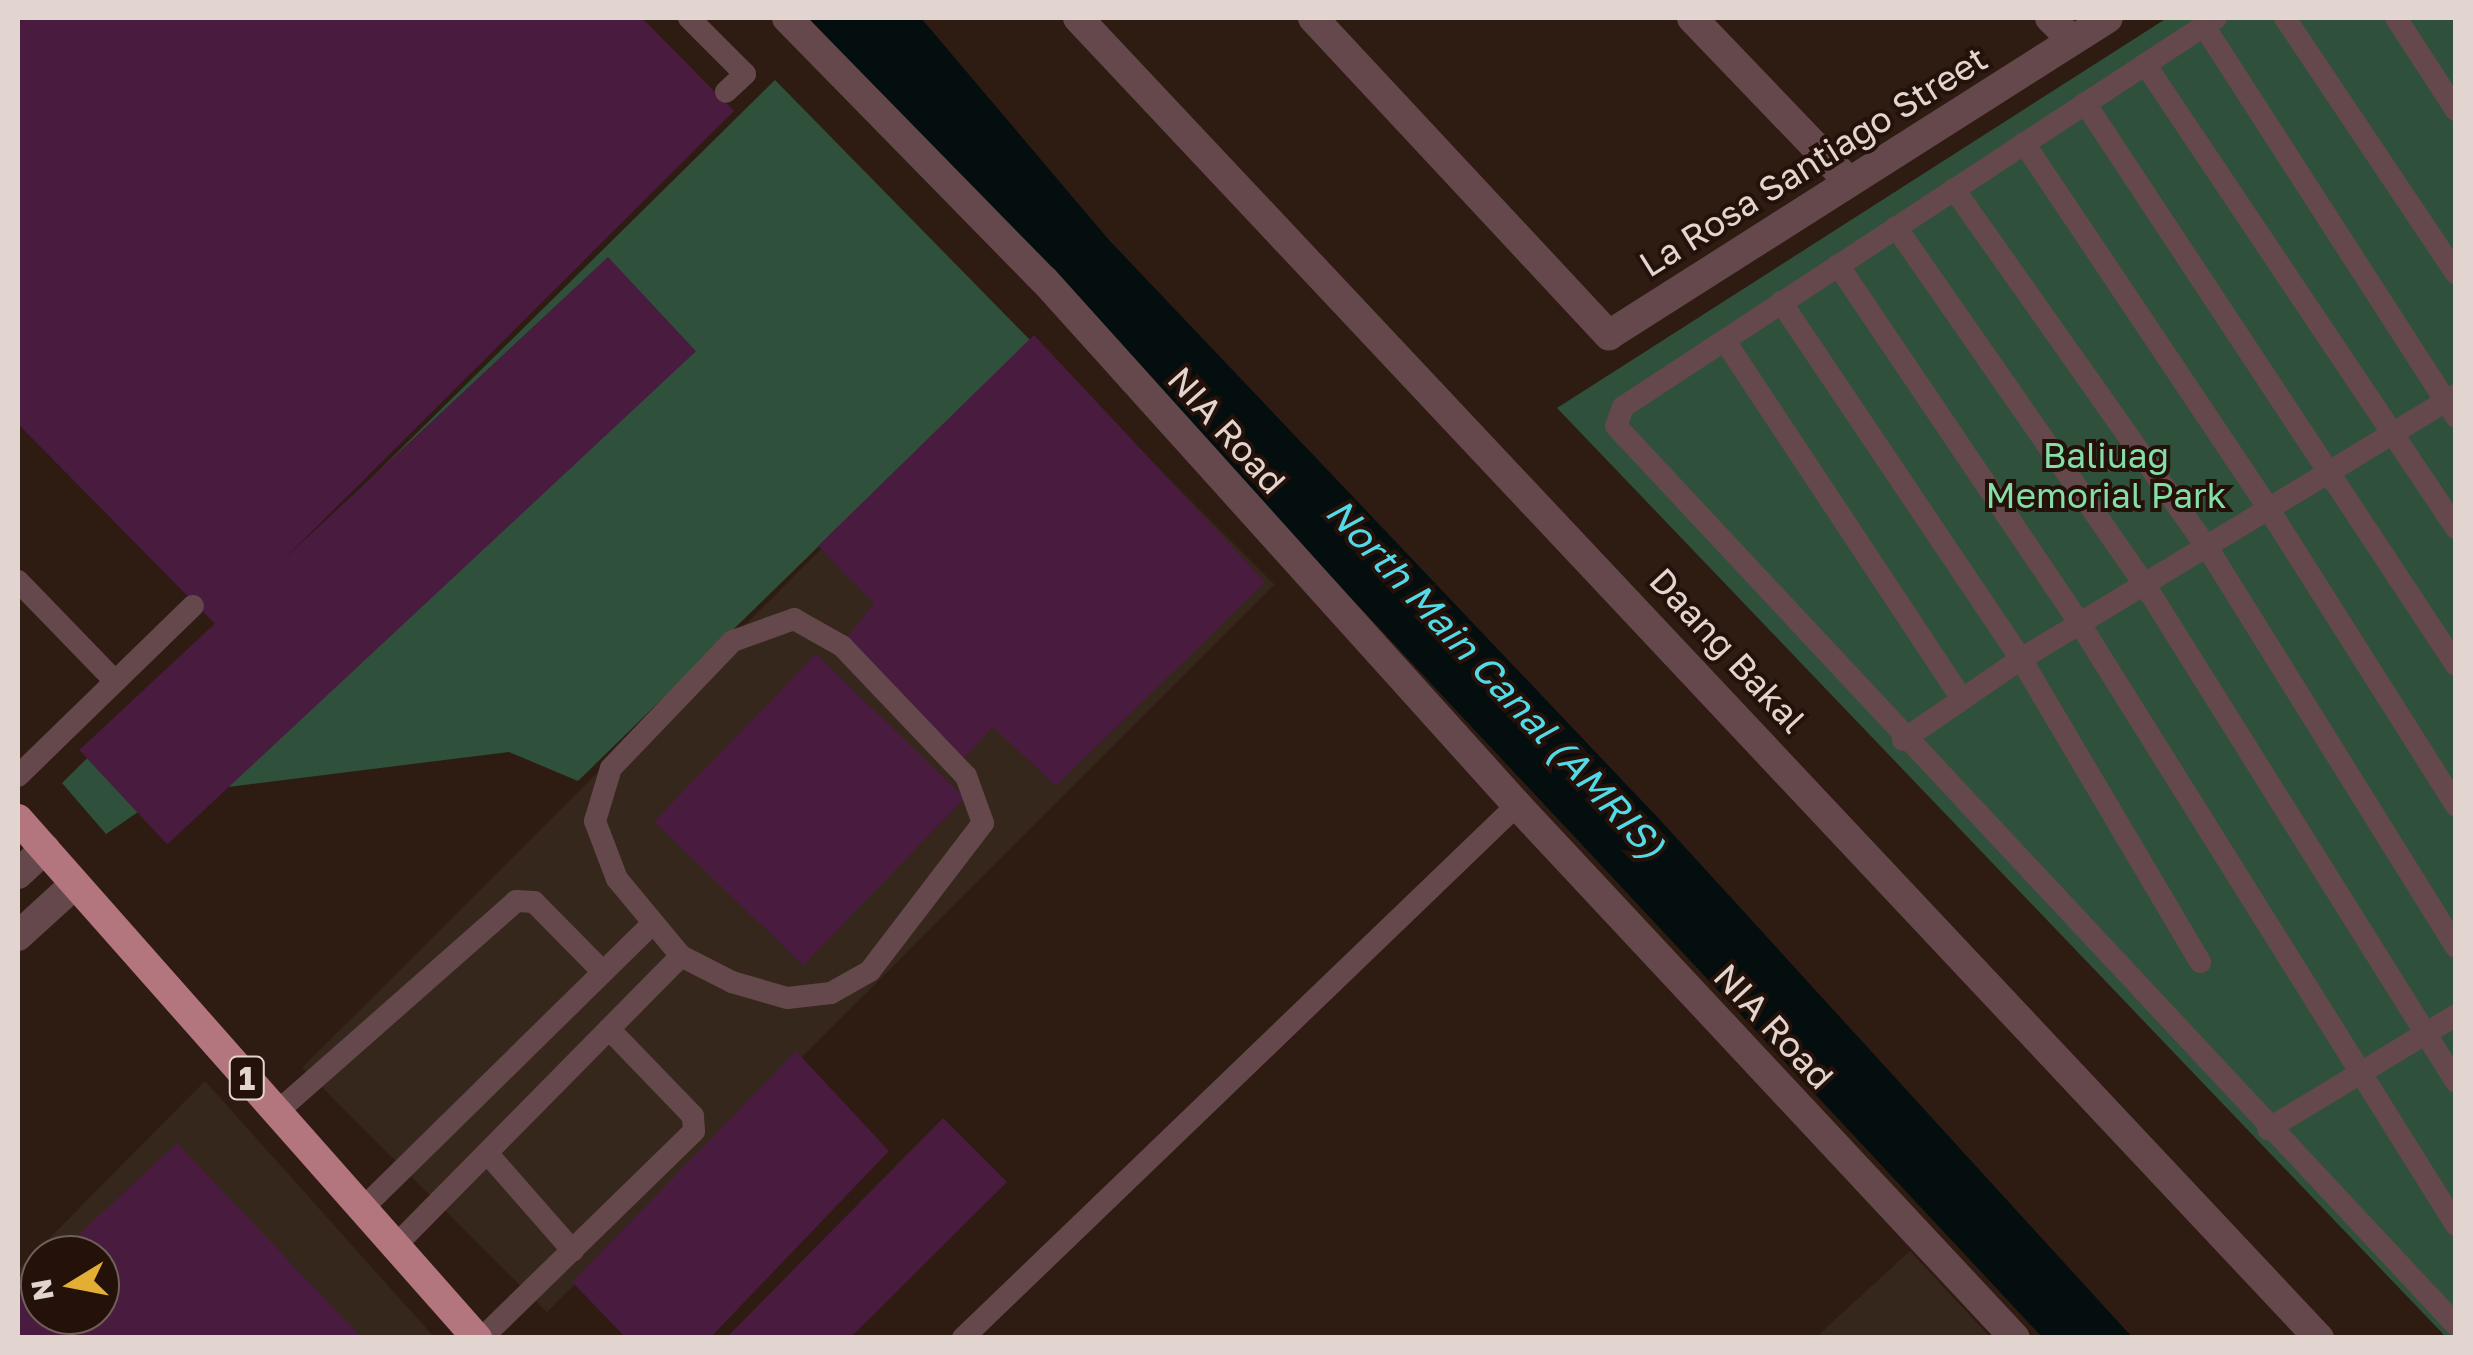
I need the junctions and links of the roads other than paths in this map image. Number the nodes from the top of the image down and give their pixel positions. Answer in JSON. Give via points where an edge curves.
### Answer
{"nodes":[{"id":1,"x":689,"y":18,"type":"edge"},
{"id":2,"x":786,"y":18,"type":"edge"},
{"id":3,"x":1078,"y":18,"type":"edge"},
{"id":4,"x":1313,"y":18,"type":"edge"},
{"id":5,"x":1692,"y":18,"type":"edge"},
{"id":6,"x":2050,"y":18,"type":"edge"},
{"id":7,"x":2108,"y":18,"type":"edge"},
{"id":8,"x":2285,"y":18,"type":"edge"},
{"id":9,"x":2396,"y":18,"type":"edge"},
{"id":10,"x":2210,"y":22,"type":"edge"},
{"id":11,"x":2072,"y":40,"type":"junction"},
{"id":12,"x":2145,"y":64,"type":"junction"},
{"id":13,"x":726,"y":92,"type":"dead end"},
{"id":14,"x":2086,"y":103,"type":"junction"},
{"id":15,"x":2456,"y":110,"type":"edge"},
{"id":16,"x":2024,"y":143,"type":"junction"},
{"id":17,"x":1849,"y":182,"type":"junction"},
{"id":18,"x":1954,"y":190,"type":"junction"},
{"id":19,"x":1896,"y":227,"type":"junction"},
{"id":20,"x":1838,"y":265,"type":"junction"},
{"id":21,"x":2456,"y":273,"type":"edge"},
{"id":22,"x":1782,"y":302,"type":"junction"},
{"id":23,"x":1725,"y":341,"type":"junction"},
{"id":24,"x":2452,"y":405,"type":"edge"},
{"id":25,"x":2393,"y":433,"type":"junction"},
{"id":26,"x":2330,"y":474,"type":"junction"},
{"id":27,"x":2268,"y":508,"type":"junction"},
{"id":28,"x":2456,"y":528,"type":"edge"},
{"id":29,"x":2207,"y":547,"type":"junction"},
{"id":30,"x":18,"y":581,"type":"edge"},
{"id":31,"x":2146,"y":585,"type":"junction"},
{"id":32,"x":193,"y":606,"type":"dead end"},
{"id":33,"x":2082,"y":627,"type":"junction"},
{"id":34,"x":2021,"y":659,"type":"junction"},
{"id":35,"x":2456,"y":665,"type":"edge"},
{"id":36,"x":115,"y":682,"type":"junction"},
{"id":37,"x":1962,"y":700,"type":"junction"},
{"id":38,"x":1902,"y":740,"type":"junction"},
{"id":39,"x":18,"y":776,"type":"edge"},
{"id":40,"x":1516,"y":805,"type":"junction"},
{"id":41,"x":2456,"y":805,"type":"edge"},
{"id":42,"x":18,"y":819,"type":"edge"},
{"id":43,"x":45,"y":849,"type":"junction"},
{"id":44,"x":18,"y":874,"type":"edge"},
{"id":45,"x":75,"y":884,"type":"junction"},
{"id":46,"x":652,"y":924,"type":"junction"},
{"id":47,"x":18,"y":936,"type":"edge"},
{"id":48,"x":2456,"y":947,"type":"edge"},
{"id":49,"x":682,"y":956,"type":"junction"},
{"id":50,"x":2200,"y":962,"type":"dead end"},
{"id":51,"x":603,"y":972,"type":"junction"},
{"id":52,"x":2456,"y":1015,"type":"edge"},
{"id":53,"x":609,"y":1029,"type":"junction"},
{"id":54,"x":2426,"y":1035,"type":"junction"},
{"id":55,"x":2359,"y":1072,"type":"junction"},
{"id":56,"x":2456,"y":1082,"type":"edge"},
{"id":57,"x":277,"y":1112,"type":"junction"},
{"id":58,"x":2268,"y":1129,"type":"junction"},
{"id":59,"x":486,"y":1154,"type":"junction"},
{"id":60,"x":362,"y":1208,"type":"junction"},
{"id":61,"x":2456,"y":1225,"type":"edge"},
{"id":62,"x":396,"y":1246,"type":"junction"},
{"id":63,"x":573,"y":1251,"type":"junction"},
{"id":64,"x":2456,"y":1325,"type":"edge"},
{"id":65,"x":480,"y":1338,"type":"edge"},
{"id":66,"x":963,"y":1338,"type":"edge"},
{"id":67,"x":2014,"y":1338,"type":"edge"},
{"id":68,"x":2320,"y":1338,"type":"edge"}],
"edges":[{"from":1,"to":13,"type":"lane","via":[[745,74]]},
{"from":2,"to":40,"type":"street","name":"NIA Road","via":[[1044,280]]},
{"from":3,"to":68,"type":"street","name":"Daang Bakal"},
{"from":4,"to":17,"type":"street","name":"La Rosa Santiago Street","via":[[1610,335]]},
{"from":5,"to":17,"type":"street"},
{"from":6,"to":11,"type":"street"},
{"from":7,"to":11,"type":"street","name":"La Rosa Santiago Street"},
{"from":8,"to":21,"type":"lane"},
{"from":9,"to":15,"type":"lane"},
{"from":10,"to":12,"type":"lane"},
{"from":10,"to":24,"type":"lane"},
{"from":11,"to":17,"type":"street","name":"La Rosa Santiago Street"},
{"from":12,"to":14,"type":"lane"},
{"from":12,"to":25,"type":"lane"},
{"from":14,"to":16,"type":"lane"},
{"from":14,"to":26,"type":"lane"},
{"from":16,"to":18,"type":"lane"},
{"from":16,"to":27,"type":"lane"},
{"from":18,"to":19,"type":"lane"},
{"from":18,"to":29,"type":"lane"},
{"from":19,"to":20,"type":"lane"},
{"from":19,"to":31,"type":"lane"},
{"from":20,"to":22,"type":"lane"},
{"from":20,"to":33,"type":"lane"},
{"from":22,"to":23,"type":"lane"},
{"from":22,"to":34,"type":"lane"},
{"from":23,"to":37,"type":"lane"},
{"from":23,"to":38,"type":"lane","via":[[1623,407],[1616,426]]},
{"from":24,"to":25,"type":"lane"},
{"from":25,"to":26,"type":"lane"},
{"from":25,"to":28,"type":"lane"},
{"from":26,"to":27,"type":"lane"},
{"from":26,"to":35,"type":"lane"},
{"from":27,"to":29,"type":"lane"},
{"from":27,"to":41,"type":"lane"},
{"from":29,"to":31,"type":"lane"},
{"from":29,"to":48,"type":"lane"},
{"from":30,"to":36,"type":"lane"},
{"from":31,"to":33,"type":"lane"},
{"from":31,"to":54,"type":"lane"},
{"from":32,"to":36,"type":"lane"},
{"from":33,"to":34,"type":"lane"},
{"from":33,"to":55,"type":"lane"},
{"from":34,"to":37,"type":"lane"},
{"from":34,"to":50,"type":"lane"},
{"from":36,"to":39,"type":"lane"},
{"from":37,"to":38,"type":"lane"},
{"from":38,"to":58,"type":"lane"},
{"from":40,"to":66,"type":"lane"},
{"from":40,"to":67,"type":"street","name":"NIA Road"},
{"from":42,"to":43,"type":"highway","number":"1"},
{"from":43,"to":44,"type":"street"},
{"from":43,"to":45,"type":"highway","number":"1"},
{"from":45,"to":47,"type":"street"},
{"from":45,"to":57,"type":"highway","number":"1"},
{"from":46,"to":49,"type":"lane"},
{"from":46,"to":49,"type":"lane","via":[[617,879],[594,821],[612,768],[734,641],[778,620],[812,624],[842,646],[966,776],[980,802],[977,837],[870,971],[831,992],[786,998],[732,982]]},
{"from":46,"to":51,"type":"lane"},
{"from":49,"to":53,"type":"lane"},
{"from":51,"to":57,"type":"lane","via":[[534,902],[516,901]]},
{"from":51,"to":60,"type":"lane"},
{"from":52,"to":54,"type":"lane"},
{"from":53,"to":59,"type":"lane"},
{"from":53,"to":63,"type":"lane","via":[[692,1116],[694,1131]]},
{"from":54,"to":55,"type":"lane"},
{"from":54,"to":56,"type":"lane"},
{"from":55,"to":58,"type":"lane"},
{"from":55,"to":61,"type":"lane"},
{"from":57,"to":60,"type":"highway","number":"1"},
{"from":58,"to":64,"type":"lane"},
{"from":59,"to":62,"type":"lane"},
{"from":59,"to":63,"type":"lane"},
{"from":60,"to":62,"type":"highway","number":"1"},
{"from":62,"to":65,"type":"highway","number":"1"},
{"from":63,"to":65,"type":"lane"}]}
